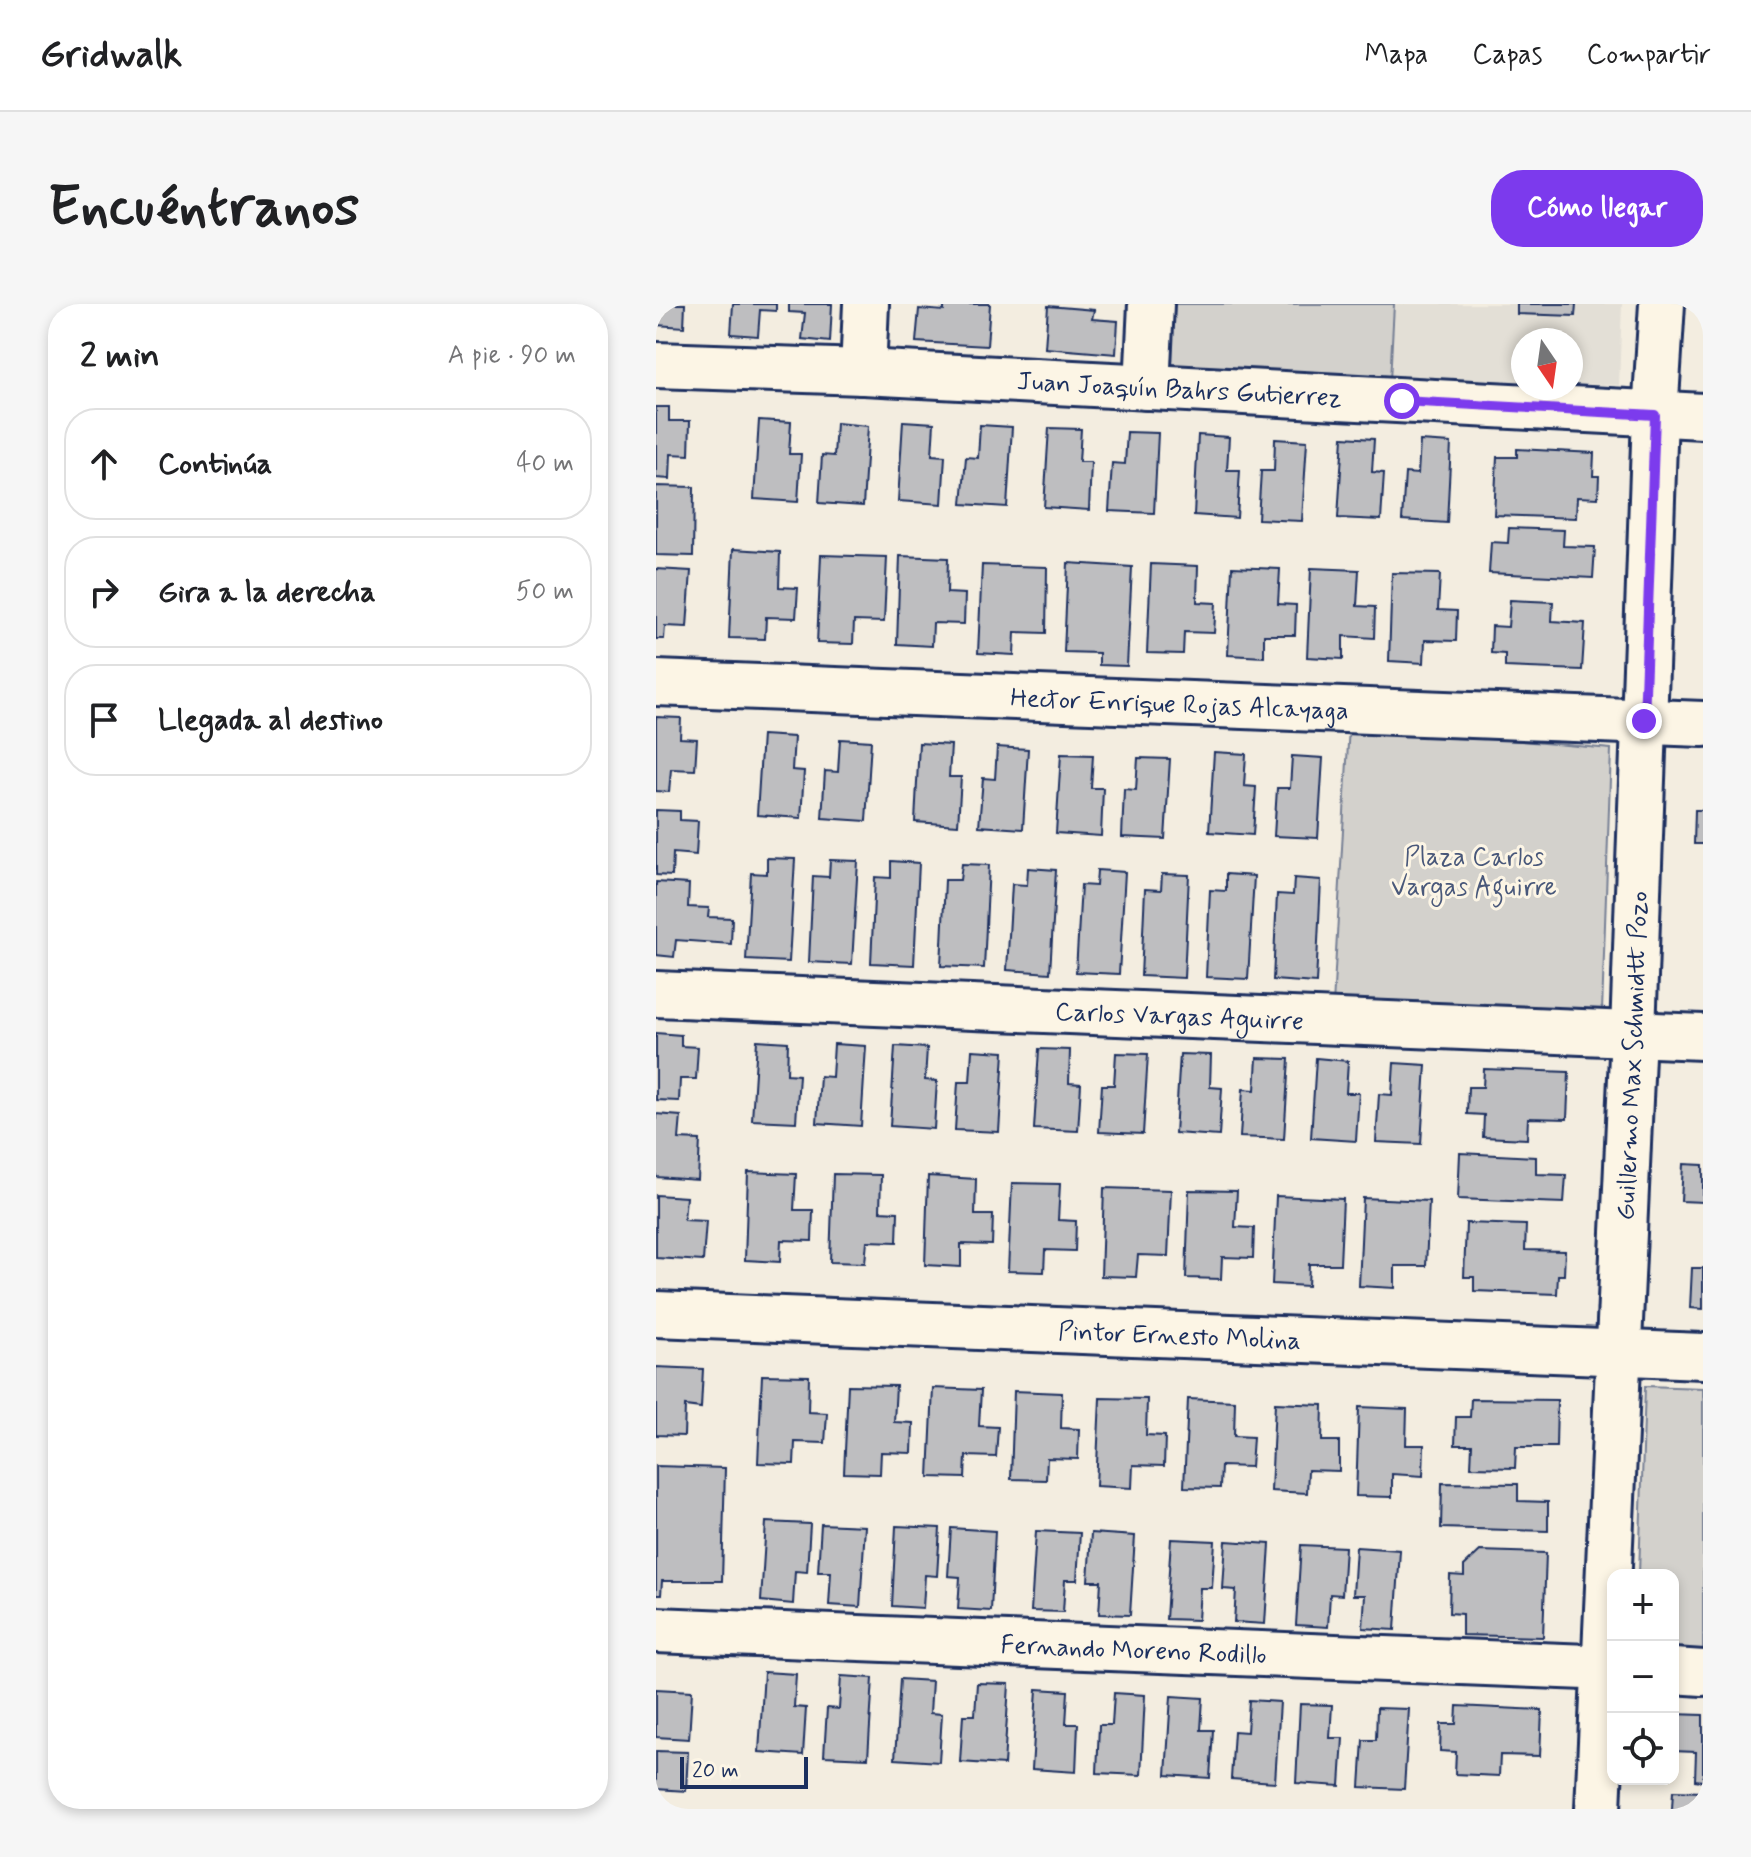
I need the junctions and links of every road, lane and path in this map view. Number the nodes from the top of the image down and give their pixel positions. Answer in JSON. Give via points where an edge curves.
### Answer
{"nodes":[{"id":1,"x":866,"y":304,"type":"edge"},
{"id":2,"x":1151,"y":304,"type":"edge"},
{"id":3,"x":1662,"y":304,"type":"edge"},
{"id":4,"x":656,"y":365,"type":"edge"},
{"id":5,"x":863,"y":372,"type":"junction"},
{"id":6,"x":1147,"y":387,"type":"junction"},
{"id":7,"x":1655,"y":415,"type":"junction"},
{"id":8,"x":1703,"y":416,"type":"edge"},
{"id":9,"x":656,"y":683,"type":"edge"},
{"id":10,"x":1644,"y":721,"type":"junction"},
{"id":11,"x":1703,"y":724,"type":"edge"},
{"id":12,"x":656,"y":994,"type":"edge"},
{"id":13,"x":1633,"y":1033,"type":"junction"},
{"id":14,"x":1703,"y":1037,"type":"edge"},
{"id":15,"x":656,"y":1314,"type":"edge"},
{"id":16,"x":1620,"y":1353,"type":"junction"},
{"id":17,"x":1703,"y":1356,"type":"edge"},
{"id":18,"x":656,"y":1630,"type":"edge"},
{"id":19,"x":1610,"y":1641,"type":"edge"},
{"id":20,"x":1607,"y":1668,"type":"edge"},
{"id":21,"x":1679,"y":1671,"type":"edge"},
{"id":22,"x":1703,"y":1673,"type":"edge"},
{"id":23,"x":1607,"y":1694,"type":"edge"},
{"id":24,"x":1598,"y":1809,"type":"edge"}],
"edges":[{"from":1,"to":5,"type":"street"},
{"from":2,"to":6,"type":"street"},
{"from":3,"to":7,"type":"street","name":"Guillermo Max Schmidtt Pozo"},
{"from":4,"to":5,"type":"street","name":"Juan Joaquín Bahrs Gutierrez"},
{"from":5,"to":6,"type":"street","name":"Juan Joaquín Bahrs Gutierrez"},
{"from":6,"to":7,"type":"street","name":"Juan Joaquín Bahrs Gutierrez"},
{"from":7,"to":8,"type":"street","name":"Juan Joaquín Bahrs Gutierrez"},
{"from":7,"to":10,"type":"street","name":"Guillermo Max Schmidtt Pozo"},
{"from":9,"to":10,"type":"street","name":"Hector Enrique Rojas Alcayaga"},
{"from":10,"to":11,"type":"street","name":"Hector Enrique Rojas Alcayaga"},
{"from":10,"to":13,"type":"street","name":"Guillermo Max Schmidtt Pozo"},
{"from":12,"to":13,"type":"street","name":"Carlos Vargas Aguirre"},
{"from":13,"to":14,"type":"street","name":"Carlos Vargas Aguirre"},
{"from":13,"to":16,"type":"street","name":"Guillermo Max Schmidtt Pozo"},
{"from":15,"to":16,"type":"street","name":"Pintor Ernesto Molina"},
{"from":16,"to":17,"type":"street","name":"Pintor Ernesto Molina"},
{"from":16,"to":19,"type":"street","name":"Guillermo Max Schmidtt Pozo"},
{"from":18,"to":20,"type":"street","name":"Fernando Moreno Rodillo"},
{"from":21,"to":22,"type":"street"},
{"from":23,"to":24,"type":"street","name":"Guillermo Max Schmidtt Pozo"}]}
